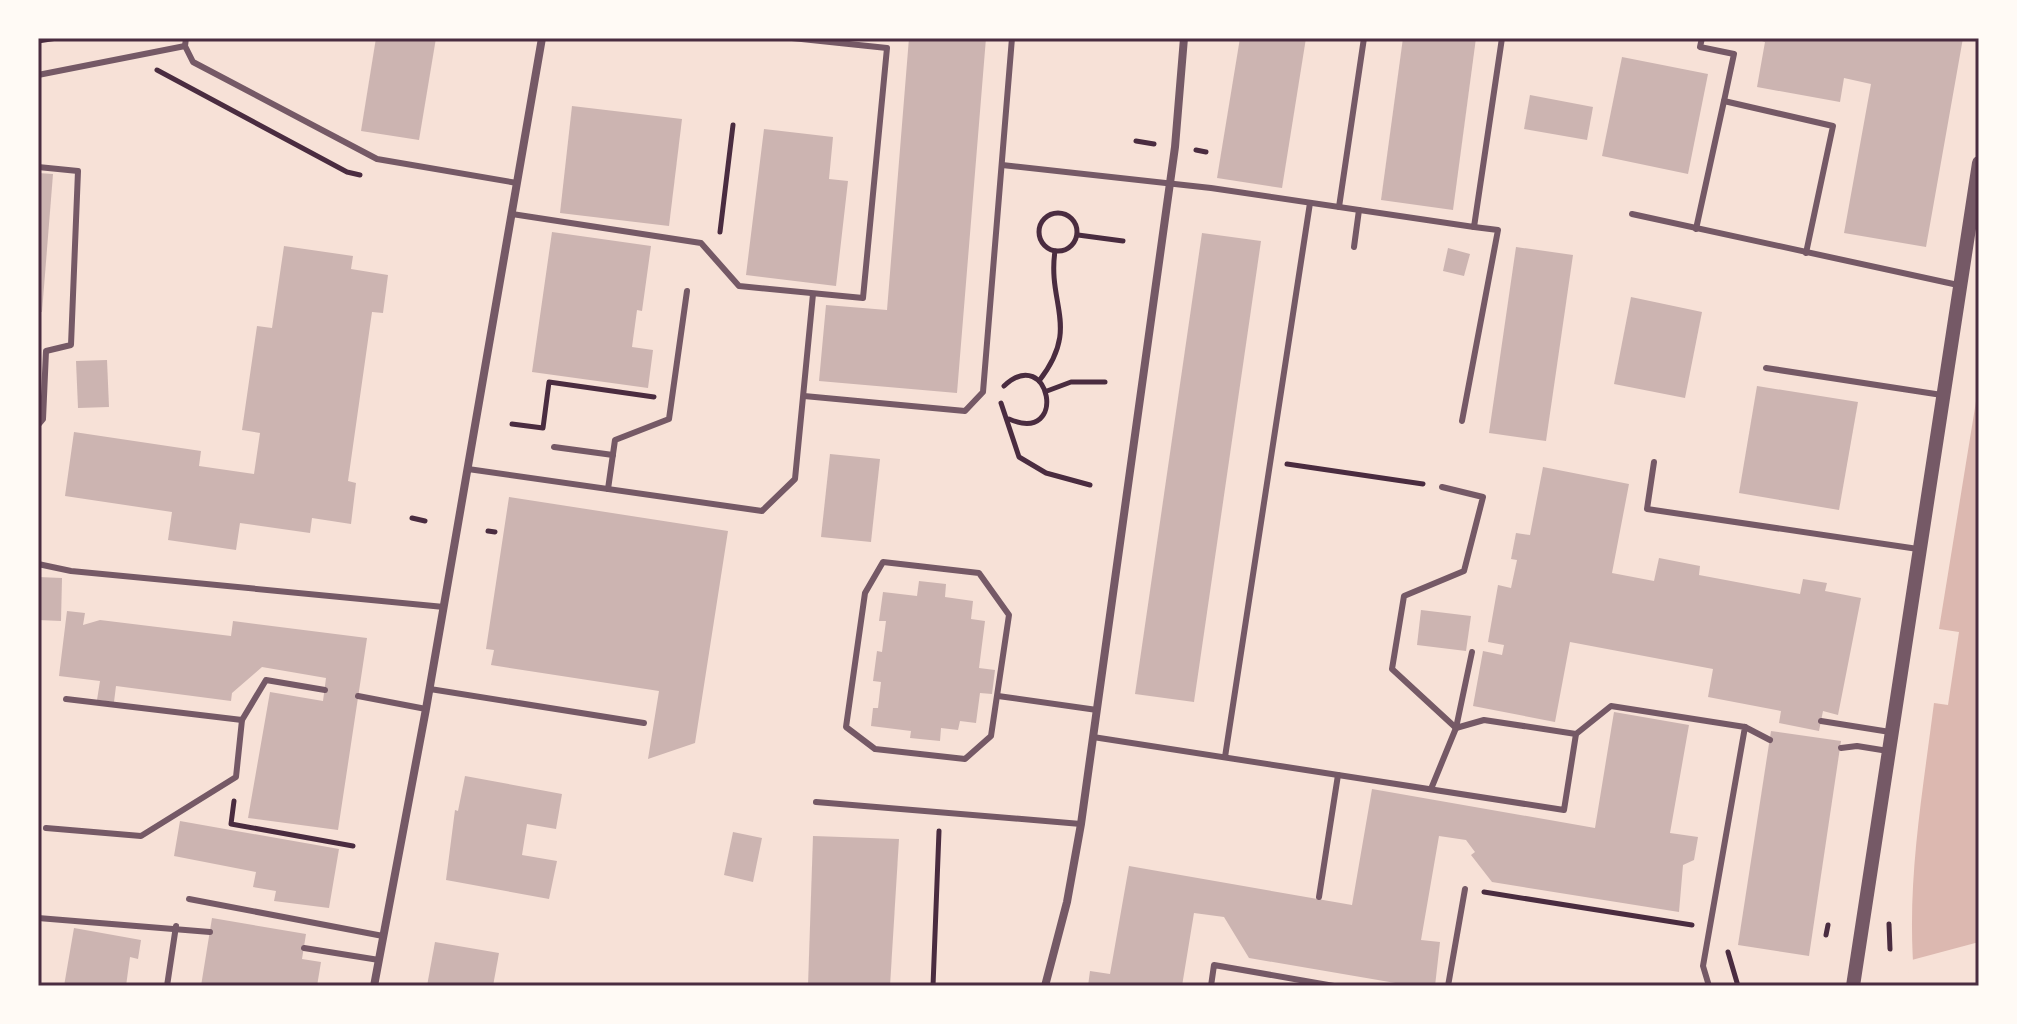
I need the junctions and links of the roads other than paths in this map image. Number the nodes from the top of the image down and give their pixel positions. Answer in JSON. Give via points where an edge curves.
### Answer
{"nodes":[{"id":1,"x":186,"y":38,"type":"edge"},
{"id":2,"x":542,"y":38,"type":"edge"},
{"id":3,"x":792,"y":38,"type":"edge"},
{"id":4,"x":1012,"y":38,"type":"edge"},
{"id":5,"x":1184,"y":38,"type":"edge"},
{"id":6,"x":1364,"y":38,"type":"edge"},
{"id":7,"x":1502,"y":38,"type":"edge"},
{"id":8,"x":1702,"y":38,"type":"edge"},
{"id":9,"x":185,"y":46,"type":"junction"},
{"id":10,"x":38,"y":75,"type":"edge"},
{"id":11,"x":1724,"y":101,"type":"junction"},
{"id":12,"x":1062,"y":162,"type":"dead end"},
{"id":13,"x":1979,"y":163,"type":"edge"},
{"id":14,"x":1002,"y":165,"type":"junction"},
{"id":15,"x":38,"y":167,"type":"edge"},
{"id":16,"x":1061,"y":172,"type":"junction"},
{"id":17,"x":517,"y":183,"type":"junction"},
{"id":18,"x":1169,"y":183,"type":"junction"},
{"id":19,"x":1310,"y":203,"type":"junction"},
{"id":20,"x":1339,"y":207,"type":"junction"},
{"id":21,"x":1359,"y":210,"type":"junction"},
{"id":22,"x":512,"y":214,"type":"junction"},
{"id":23,"x":1632,"y":214,"type":"dead end"},
{"id":24,"x":1474,"y":227,"type":"junction"},
{"id":25,"x":1696,"y":229,"type":"junction"},
{"id":26,"x":1354,"y":247,"type":"dead end"},
{"id":27,"x":1806,"y":253,"type":"junction"},
{"id":28,"x":1962,"y":285,"type":"junction"},
{"id":29,"x":687,"y":291,"type":"dead end"},
{"id":30,"x":813,"y":294,"type":"junction"},
{"id":31,"x":1766,"y":368,"type":"dead end"},
{"id":32,"x":804,"y":396,"type":"junction"},
{"id":33,"x":1946,"y":396,"type":"junction"},
{"id":34,"x":1462,"y":421,"type":"dead end"},
{"id":35,"x":38,"y":425,"type":"edge"},
{"id":36,"x":554,"y":447,"type":"dead end"},
{"id":37,"x":613,"y":455,"type":"junction"},
{"id":38,"x":1654,"y":462,"type":"dead end"},
{"id":39,"x":468,"y":469,"type":"junction"},
{"id":40,"x":1442,"y":487,"type":"road end"},
{"id":41,"x":608,"y":489,"type":"junction"},
{"id":42,"x":1922,"y":550,"type":"junction"},
{"id":43,"x":38,"y":564,"type":"edge"},
{"id":44,"x":444,"y":607,"type":"junction"},
{"id":45,"x":1472,"y":652,"type":"dead end"},
{"id":46,"x":430,"y":689,"type":"junction"},
{"id":47,"x":325,"y":690,"type":"dead end"},
{"id":48,"x":358,"y":696,"type":"dead end"},
{"id":49,"x":998,"y":696,"type":"junction"},
{"id":50,"x":66,"y":699,"type":"dead end"},
{"id":51,"x":426,"y":709,"type":"junction"},
{"id":52,"x":1097,"y":710,"type":"junction"},
{"id":53,"x":242,"y":720,"type":"junction"},
{"id":54,"x":1821,"y":721,"type":"dead end"},
{"id":55,"x":644,"y":723,"type":"dead end"},
{"id":56,"x":1745,"y":727,"type":"junction"},
{"id":57,"x":1456,"y":728,"type":"junction"},
{"id":58,"x":1893,"y":732,"type":"junction"},
{"id":59,"x":1576,"y":734,"type":"junction"},
{"id":60,"x":1093,"y":737,"type":"junction"},
{"id":61,"x":1770,"y":740,"type":"dead end"},
{"id":62,"x":1841,"y":748,"type":"dead end"},
{"id":63,"x":1890,"y":751,"type":"junction"},
{"id":64,"x":1225,"y":757,"type":"junction"},
{"id":65,"x":1338,"y":775,"type":"junction"},
{"id":66,"x":1431,"y":789,"type":"junction"},
{"id":67,"x":816,"y":802,"type":"dead end"},
{"id":68,"x":1081,"y":824,"type":"junction"},
{"id":69,"x":46,"y":828,"type":"dead end"},
{"id":70,"x":1465,"y":889,"type":"road end"},
{"id":71,"x":1319,"y":897,"type":"dead end"},
{"id":72,"x":189,"y":899,"type":"dead end"},
{"id":73,"x":38,"y":918,"type":"edge"},
{"id":74,"x":176,"y":926,"type":"junction"},
{"id":75,"x":210,"y":932,"type":"dead end"},
{"id":76,"x":383,"y":936,"type":"junction"},
{"id":77,"x":304,"y":948,"type":"dead end"},
{"id":78,"x":379,"y":960,"type":"junction"},
{"id":79,"x":167,"y":986,"type":"edge"},
{"id":80,"x":374,"y":986,"type":"edge"},
{"id":81,"x":1045,"y":986,"type":"edge"},
{"id":82,"x":1211,"y":986,"type":"edge"},
{"id":83,"x":1334,"y":986,"type":"edge"},
{"id":84,"x":1448,"y":986,"type":"edge"},
{"id":85,"x":1709,"y":986,"type":"edge"},
{"id":86,"x":1853,"y":986,"type":"edge"}],
"edges":[{"from":1,"to":9,"type":"lane"},
{"from":2,"to":17,"type":"street"},
{"from":3,"to":30,"type":"lane","via":[[887,48],[863,298]]},
{"from":4,"to":14,"type":"lane"},
{"from":5,"to":18,"type":"street"},
{"from":6,"to":20,"type":"lane"},
{"from":7,"to":24,"type":"lane"},
{"from":8,"to":11,"type":"lane","via":[[1700,47],[1734,54]]},
{"from":9,"to":10,"type":"lane"},
{"from":9,"to":17,"type":"lane","via":[[193,62],[377,159]]},
{"from":11,"to":25,"type":"lane"},
{"from":11,"to":27,"type":"lane","via":[[1833,126]]},
{"from":12,"to":16,"type":"lane"},
{"from":13,"to":28,"type":"street"},
{"from":14,"to":16,"type":"lane"},
{"from":14,"to":32,"type":"lane","via":[[983,392],[965,411]]},
{"from":15,"to":35,"type":"lane","via":[[78,171],[71,345],[46,351],[43,419]]},
{"from":16,"to":18,"type":"lane"},
{"from":17,"to":22,"type":"street"},
{"from":18,"to":19,"type":"lane"},
{"from":18,"to":52,"type":"street"},
{"from":19,"to":20,"type":"lane"},
{"from":19,"to":64,"type":"lane"},
{"from":20,"to":21,"type":"lane"},
{"from":21,"to":24,"type":"lane"},
{"from":21,"to":26,"type":"lane"},
{"from":22,"to":30,"type":"lane","via":[[701,243],[739,286]]},
{"from":22,"to":39,"type":"street"},
{"from":23,"to":25,"type":"lane"},
{"from":24,"to":34,"type":"lane","via":[[1498,230]]},
{"from":25,"to":27,"type":"lane"},
{"from":27,"to":28,"type":"lane"},
{"from":28,"to":33,"type":"street"},
{"from":29,"to":37,"type":"lane","via":[[669,419],[615,440]]},
{"from":30,"to":32,"type":"lane"},
{"from":31,"to":33,"type":"lane"},
{"from":32,"to":41,"type":"lane","via":[[795,479],[762,511]]},
{"from":33,"to":42,"type":"street"},
{"from":36,"to":37,"type":"lane"},
{"from":37,"to":41,"type":"lane"},
{"from":38,"to":42,"type":"lane","via":[[1647,509]]},
{"from":39,"to":41,"type":"lane"},
{"from":39,"to":44,"type":"street"},
{"from":40,"to":57,"type":"lane","via":[[1483,497],[1464,571],[1404,596],[1392,669]]},
{"from":42,"to":58,"type":"street"},
{"from":43,"to":44,"type":"lane"},
{"from":44,"to":46,"type":"street"},
{"from":45,"to":57,"type":"lane"},
{"from":46,"to":51,"type":"street"},
{"from":46,"to":55,"type":"lane"},
{"from":47,"to":53,"type":"lane","via":[[266,680]]},
{"from":48,"to":51,"type":"lane"},
{"from":49,"to":49,"type":"lane","via":[[1009,615],[979,573],[883,562],[865,593],[846,727],[875,749],[965,759],[991,736]]},
{"from":49,"to":52,"type":"lane"},
{"from":50,"to":53,"type":"lane"},
{"from":51,"to":76,"type":"street"},
{"from":52,"to":60,"type":"street"},
{"from":53,"to":69,"type":"lane","via":[[236,777],[141,836]]},
{"from":54,"to":58,"type":"lane"},
{"from":56,"to":59,"type":"lane","via":[[1611,706]]},
{"from":56,"to":61,"type":"lane"},
{"from":56,"to":85,"type":"lane","via":[[1703,966]]},
{"from":57,"to":59,"type":"lane","via":[[1484,720]]},
{"from":57,"to":66,"type":"lane"},
{"from":58,"to":63,"type":"street"},
{"from":59,"to":66,"type":"lane","via":[[1564,810]]},
{"from":60,"to":64,"type":"lane"},
{"from":60,"to":68,"type":"street"},
{"from":62,"to":63,"type":"lane"},
{"from":63,"to":86,"type":"street"},
{"from":64,"to":65,"type":"lane"},
{"from":65,"to":66,"type":"lane"},
{"from":65,"to":71,"type":"lane"},
{"from":67,"to":68,"type":"lane"},
{"from":68,"to":81,"type":"street"},
{"from":70,"to":84,"type":"lane"},
{"from":72,"to":76,"type":"lane"},
{"from":73,"to":74,"type":"lane"},
{"from":74,"to":75,"type":"lane"},
{"from":74,"to":79,"type":"lane"},
{"from":76,"to":78,"type":"street"},
{"from":77,"to":78,"type":"lane"},
{"from":78,"to":80,"type":"street"},
{"from":82,"to":83,"type":"lane","via":[[1214,965]]}]}
